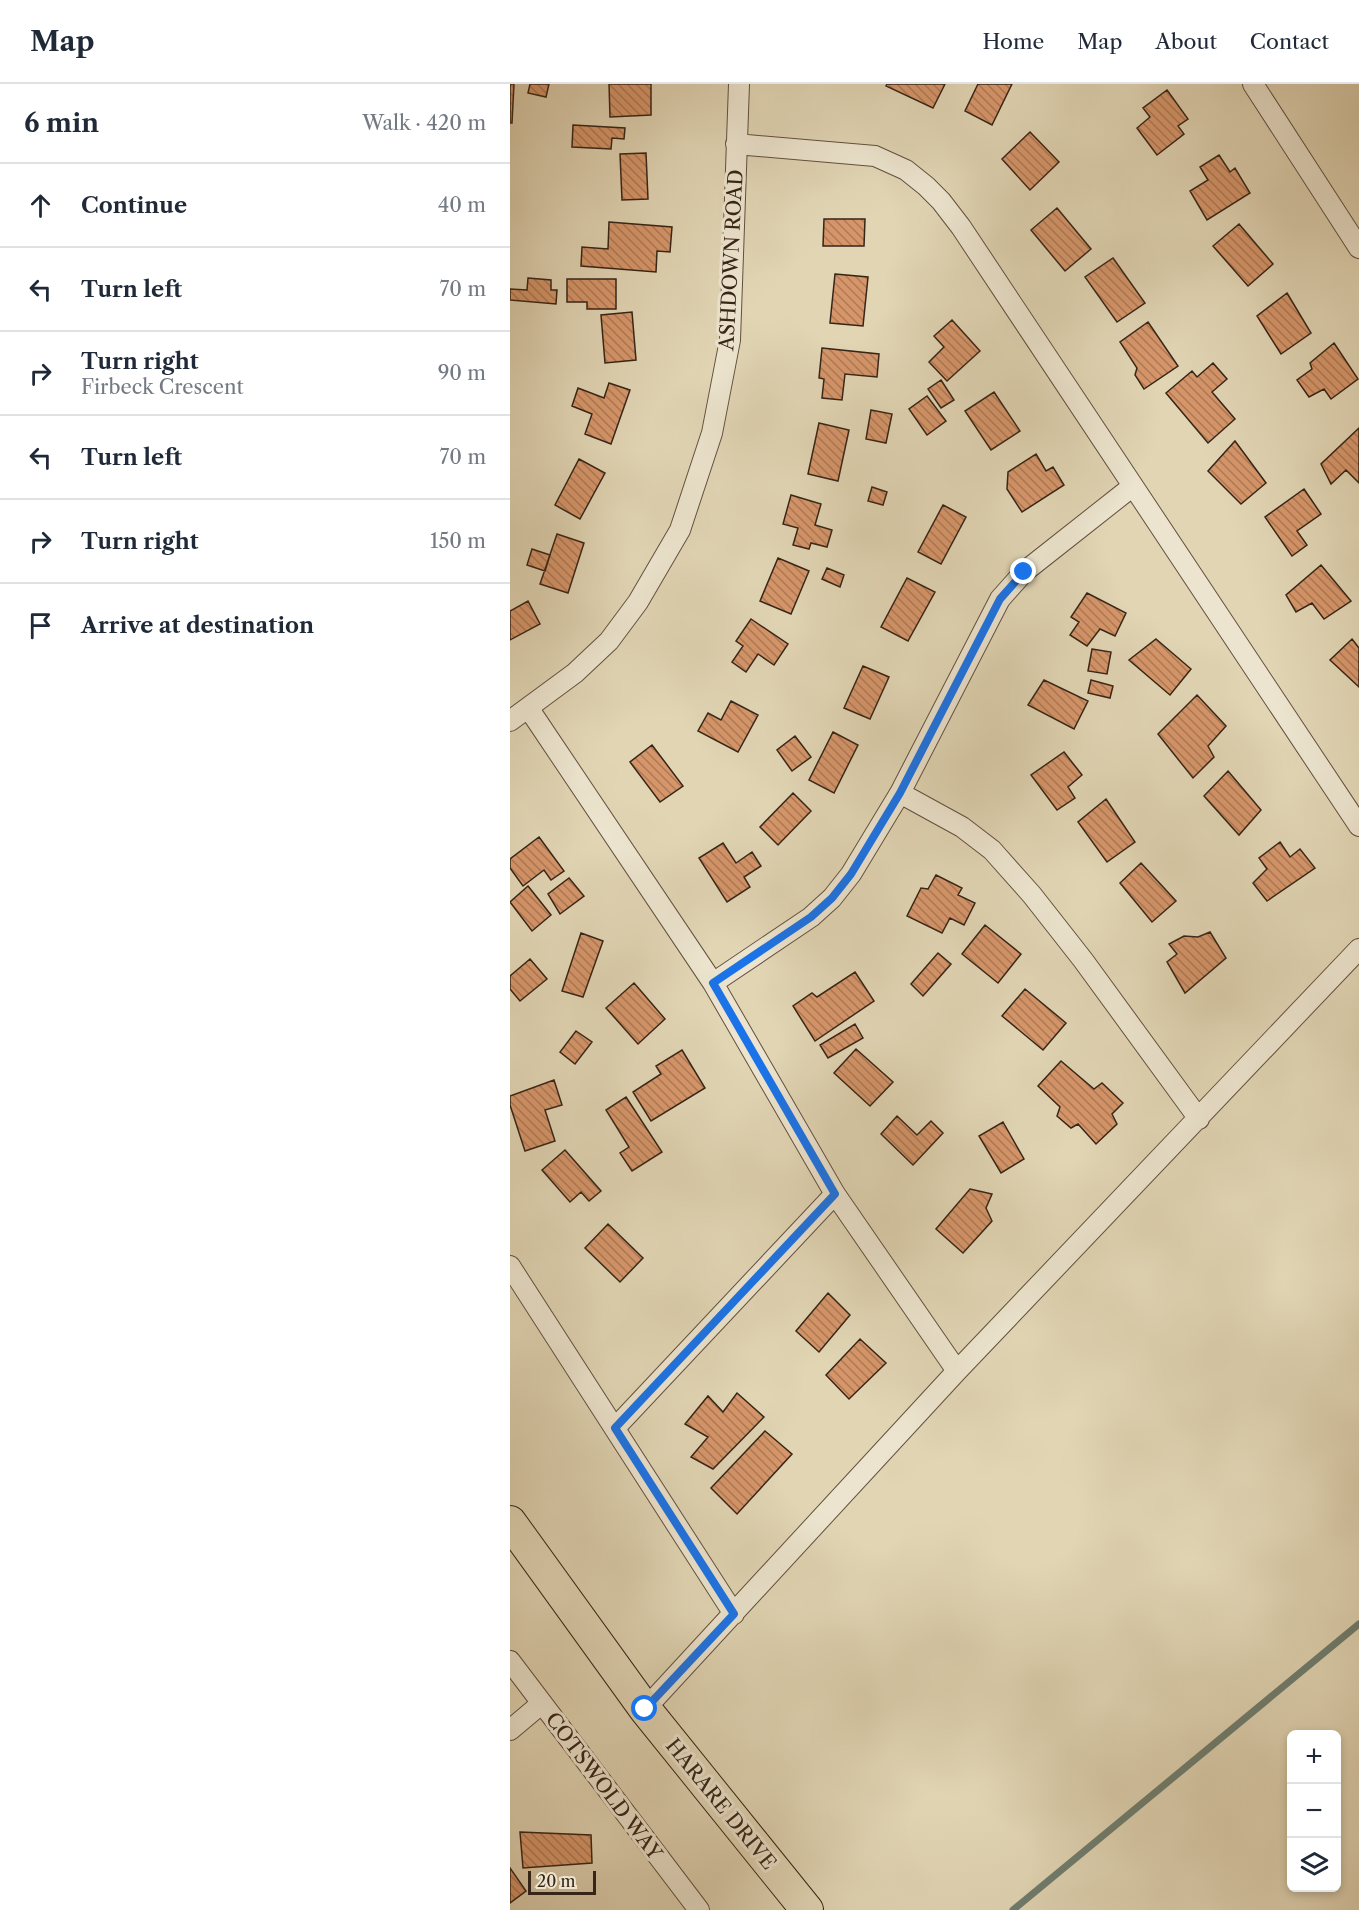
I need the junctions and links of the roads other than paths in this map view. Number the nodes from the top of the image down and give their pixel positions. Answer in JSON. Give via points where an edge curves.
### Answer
{"nodes":[{"id":1,"x":739,"y":84,"type":"edge"},
{"id":2,"x":1253,"y":84,"type":"edge"},
{"id":3,"x":736,"y":144,"type":"junction"},
{"id":4,"x":1359,"y":248,"type":"edge"},
{"id":5,"x":1133,"y":486,"type":"junction"},
{"id":6,"x":529,"y":709,"type":"junction"},
{"id":7,"x":510,"y":722,"type":"edge"},
{"id":8,"x":900,"y":793,"type":"junction"},
{"id":9,"x":1359,"y":826,"type":"edge"},
{"id":10,"x":1359,"y":949,"type":"edge"},
{"id":11,"x":713,"y":983,"type":"junction"},
{"id":12,"x":1199,"y":1119,"type":"junction"},
{"id":13,"x":835,"y":1194,"type":"junction"},
{"id":14,"x":510,"y":1266,"type":"edge"},
{"id":15,"x":957,"y":1371,"type":"junction"},
{"id":16,"x":615,"y":1428,"type":"junction"},
{"id":17,"x":510,"y":1522,"type":"edge"},
{"id":18,"x":734,"y":1614,"type":"junction"},
{"id":19,"x":510,"y":1661,"type":"edge"},
{"id":20,"x":541,"y":1704,"type":"junction"},
{"id":21,"x":645,"y":1709,"type":"junction"},
{"id":22,"x":510,"y":1730,"type":"edge"},
{"id":23,"x":699,"y":1910,"type":"edge"},
{"id":24,"x":807,"y":1910,"type":"edge"}],
"edges":[{"from":1,"to":3,"type":"street","name":"ASHDOWN ROAD"},
{"from":2,"to":4,"type":"street"},
{"from":3,"to":5,"type":"street","via":[[875,156],[906,170],[926,186],[961,227]]},
{"from":3,"to":6,"type":"street","name":"ASHDOWN ROAD","via":[[730,340],[712,433],[680,530],[638,602],[609,641]]},
{"from":5,"to":8,"type":"street","via":[[1024,572],[1000,599]]},
{"from":5,"to":9,"type":"street"},
{"from":6,"to":7,"type":"street","name":"ASHDOWN ROAD"},
{"from":6,"to":11,"type":"street"},
{"from":8,"to":11,"type":"street","via":[[832,898],[811,917]]},
{"from":8,"to":12,"type":"street","via":[[962,827],[992,850],[1083,960]]},
{"from":10,"to":12,"type":"street"},
{"from":11,"to":13,"type":"street"},
{"from":12,"to":15,"type":"street"},
{"from":13,"to":15,"type":"street"},
{"from":13,"to":16,"type":"street"},
{"from":14,"to":16,"type":"street"},
{"from":15,"to":18,"type":"street"},
{"from":16,"to":18,"type":"street"},
{"from":17,"to":21,"type":"main road","name":"HARARE DRIVE"},
{"from":18,"to":21,"type":"street"},
{"from":19,"to":20,"type":"street","name":"COTSWOLD WAY"},
{"from":20,"to":22,"type":"street"},
{"from":20,"to":23,"type":"street","name":"COTSWOLD WAY"},
{"from":21,"to":24,"type":"main road","name":"HARARE DRIVE"}]}
